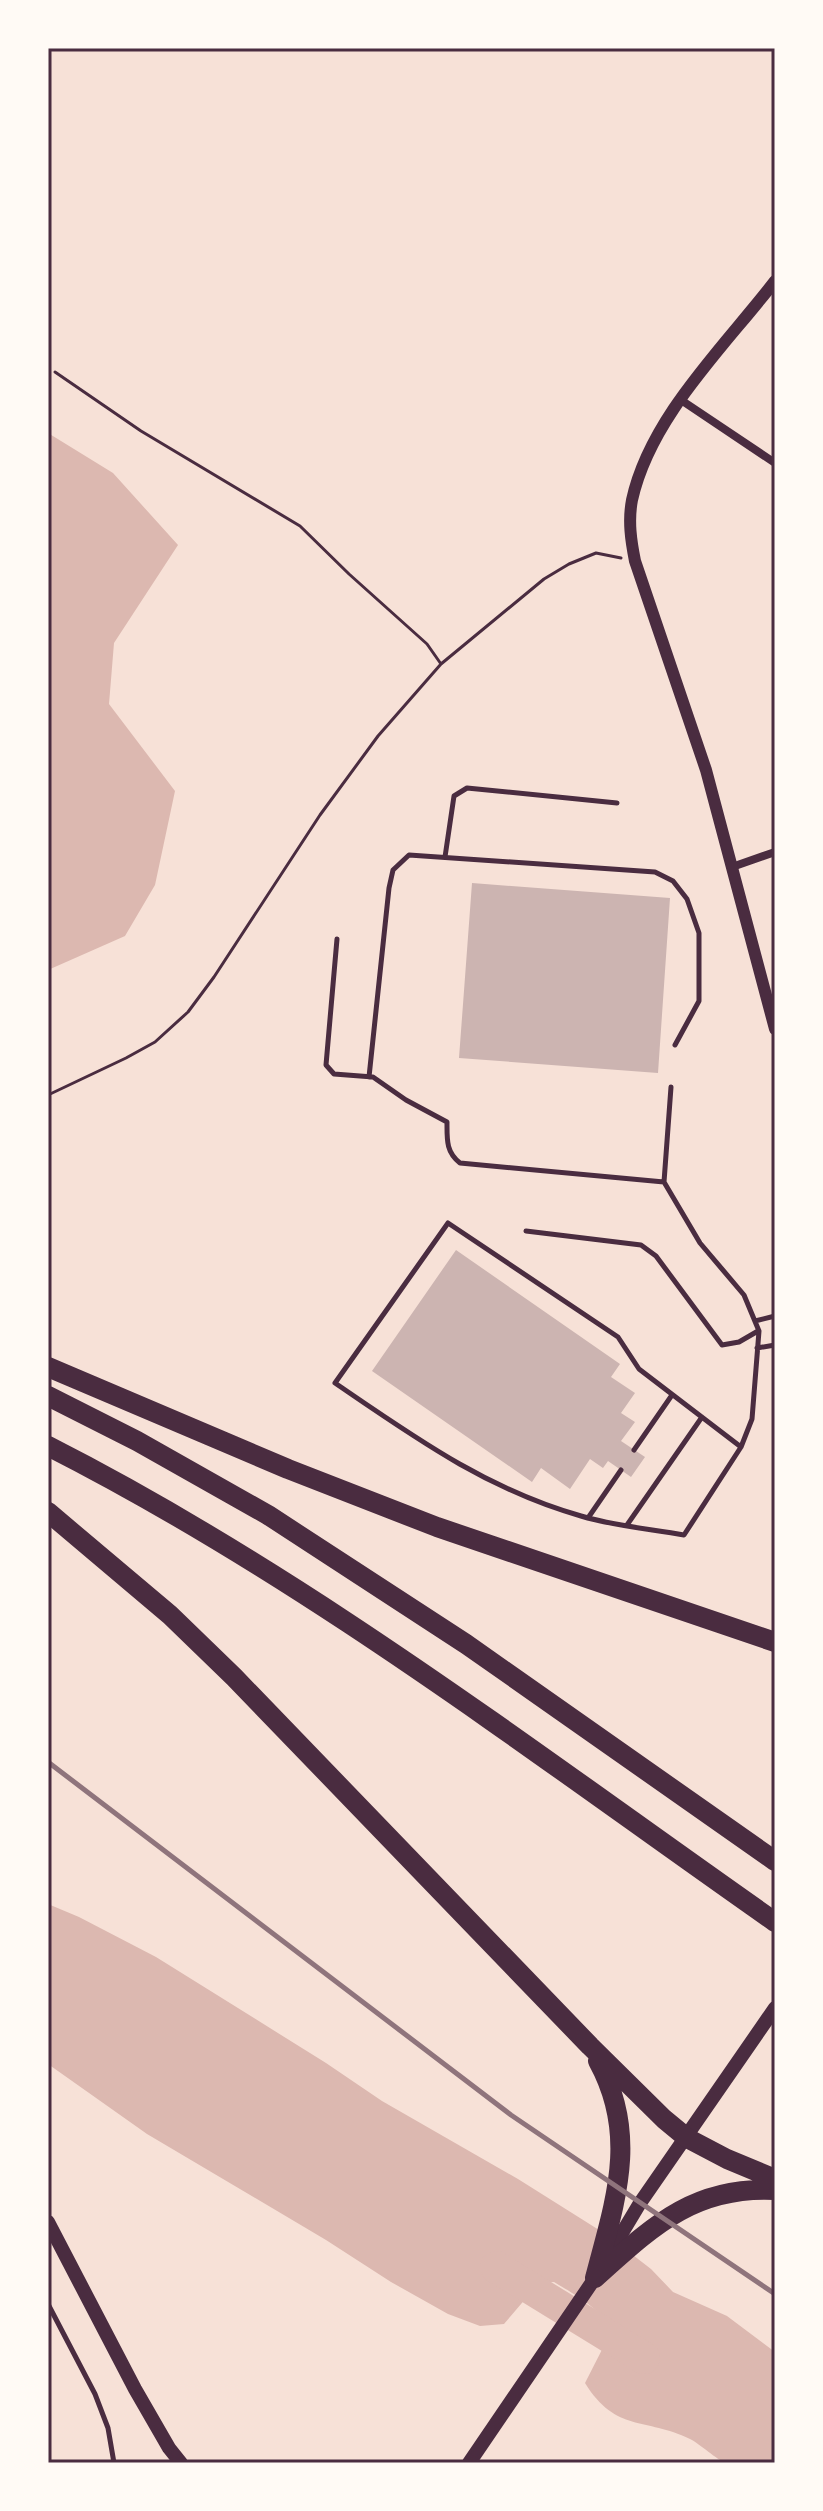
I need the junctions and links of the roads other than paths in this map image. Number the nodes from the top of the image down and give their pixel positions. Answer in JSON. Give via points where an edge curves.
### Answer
{"nodes":[{"id":1,"x":775,"y":281,"type":"edge"},
{"id":2,"x":681,"y":400,"type":"junction"},
{"id":3,"x":775,"y":463,"type":"edge"},
{"id":4,"x":617,"y":803,"type":"dead end"},
{"id":5,"x":775,"y":852,"type":"edge"},
{"id":6,"x":445,"y":857,"type":"junction"},
{"id":7,"x":732,"y":867,"type":"junction"},
{"id":8,"x":337,"y":939,"type":"dead end"},
{"id":9,"x":775,"y":1029,"type":"edge"},
{"id":10,"x":675,"y":1045,"type":"dead end"},
{"id":11,"x":369,"y":1077,"type":"junction"},
{"id":12,"x":671,"y":1087,"type":"dead end"},
{"id":13,"x":664,"y":1182,"type":"junction"},
{"id":14,"x":526,"y":1231,"type":"dead end"},
{"id":15,"x":775,"y":1316,"type":"edge"},
{"id":16,"x":755,"y":1321,"type":"junction"},
{"id":17,"x":759,"y":1331,"type":"junction"},
{"id":18,"x":775,"y":1345,"type":"edge"},
{"id":19,"x":757,"y":1348,"type":"junction"},
{"id":20,"x":48,"y":1367,"type":"edge"},
{"id":21,"x":672,"y":1395,"type":"junction"},
{"id":22,"x":48,"y":1396,"type":"edge"},
{"id":23,"x":702,"y":1417,"type":"junction"},
{"id":24,"x":48,"y":1446,"type":"edge"},
{"id":25,"x":741,"y":1447,"type":"junction"},
{"id":26,"x":634,"y":1450,"type":"dead end"},
{"id":27,"x":621,"y":1470,"type":"dead end"},
{"id":28,"x":48,"y":1512,"type":"edge"},
{"id":29,"x":588,"y":1518,"type":"junction"},
{"id":30,"x":627,"y":1525,"type":"junction"},
{"id":31,"x":771,"y":1640,"type":"edge"},
{"id":32,"x":775,"y":1861,"type":"edge"},
{"id":33,"x":775,"y":1922,"type":"edge"},
{"id":34,"x":775,"y":2008,"type":"edge"},
{"id":35,"x":590,"y":2046,"type":"junction"},
{"id":36,"x":687,"y":2138,"type":"junction"},
{"id":37,"x":775,"y":2179,"type":"edge"},
{"id":38,"x":775,"y":2190,"type":"edge"},
{"id":39,"x":48,"y":2222,"type":"edge"},
{"id":40,"x":595,"y":2278,"type":"junction"},
{"id":41,"x":48,"y":2304,"type":"edge"},
{"id":42,"x":114,"y":2463,"type":"edge"},
{"id":43,"x":181,"y":2463,"type":"edge"},
{"id":44,"x":469,"y":2463,"type":"edge"}],
"edges":[{"from":1,"to":2,"type":"street"},
{"from":2,"to":3,"type":"street"},
{"from":2,"to":7,"type":"street","via":[[637,480],[630,526],[635,561],[706,770]]},
{"from":4,"to":6,"type":"lane","via":[[467,788],[454,796]]},
{"from":5,"to":7,"type":"street"},
{"from":6,"to":10,"type":"lane","via":[[655,872],[673,881],[687,899],[699,933],[699,1001]]},
{"from":6,"to":11,"type":"lane","via":[[409,855],[393,870]]},
{"from":7,"to":9,"type":"street"},
{"from":8,"to":11,"type":"lane","via":[[326,1065],[334,1074]]},
{"from":11,"to":13,"type":"lane","via":[[447,1122],[448,1148],[460,1163]]},
{"from":12,"to":13,"type":"lane"},
{"from":13,"to":16,"type":"lane","via":[[700,1243],[744,1295]]},
{"from":14,"to":17,"type":"lane","via":[[641,1245],[656,1256],[722,1345]]},
{"from":15,"to":16,"type":"lane"},
{"from":16,"to":17,"type":"lane"},
{"from":17,"to":19,"type":"lane"},
{"from":18,"to":19,"type":"lane"},
{"from":19,"to":25,"type":"lane","via":[[752,1419]]},
{"from":20,"to":31,"type":"highway","via":[[437,1527]]},
{"from":21,"to":23,"type":"lane"},
{"from":21,"to":26,"type":"lane"},
{"from":21,"to":29,"type":"lane","via":[[639,1369],[618,1337],[448,1223],[335,1383],[445,1458],[518,1494]]},
{"from":22,"to":32,"type":"highway","via":[[268,1515],[466,1644]]},
{"from":23,"to":25,"type":"lane"},
{"from":23,"to":30,"type":"lane"},
{"from":24,"to":33,"type":"highway","via":[[347,1621]]},
{"from":25,"to":30,"type":"lane","via":[[684,1535]]},
{"from":27,"to":29,"type":"lane"},
{"from":28,"to":35,"type":"highway","via":[[234,1677]]},
{"from":29,"to":30,"type":"lane"},
{"from":34,"to":36,"type":"main road"},
{"from":35,"to":36,"type":"highway"},
{"from":35,"to":40,"type":"highway","via":[[616,2100],[622,2135],[615,2200]]},
{"from":36,"to":37,"type":"highway"},
{"from":36,"to":40,"type":"main road"},
{"from":38,"to":40,"type":"highway","via":[[727,2192],[683,2208],[651,2228]]},
{"from":39,"to":43,"type":"main road","via":[[142,2401]]},
{"from":40,"to":44,"type":"main road"},
{"from":41,"to":42,"type":"lane","via":[[95,2394]]}]}
